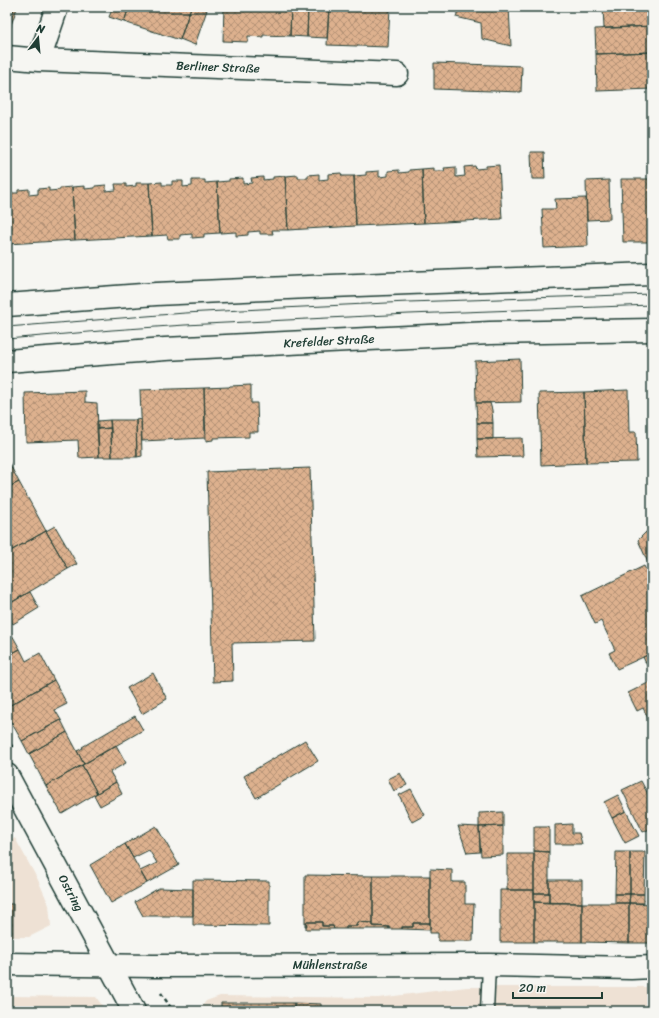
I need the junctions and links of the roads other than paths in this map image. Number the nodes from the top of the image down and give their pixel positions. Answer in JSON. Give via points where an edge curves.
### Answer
{"nodes":[{"id":1,"x":57,"y":7,"type":"edge"},
{"id":2,"x":7,"y":57,"type":"edge"},
{"id":3,"x":39,"y":60,"type":"junction"},
{"id":4,"x":398,"y":74,"type":"dead end"},
{"id":5,"x":652,"y":274,"type":"edge"},
{"id":6,"x":7,"y":306,"type":"edge"},
{"id":7,"x":652,"y":330,"type":"edge"},
{"id":8,"x":7,"y":361,"type":"edge"},
{"id":9,"x":7,"y":775,"type":"edge"},
{"id":10,"x":7,"y":964,"type":"edge"},
{"id":11,"x":109,"y":965,"type":"junction"},
{"id":12,"x":489,"y":965,"type":"junction"},
{"id":13,"x":652,"y":967,"type":"edge"},
{"id":14,"x":134,"y":1011,"type":"edge"},
{"id":15,"x":487,"y":1011,"type":"edge"}],
"edges":[{"from":1,"to":3,"type":"main road"},
{"from":2,"to":3,"type":"main road","name":"Berliner Straße"},
{"from":3,"to":4,"type":"main road","name":"Berliner Straße"},
{"from":5,"to":6,"type":"main road","via":[[156,294]]},
{"from":7,"to":8,"type":"main road","name":"Krefelder Straße","via":[[490,333],[165,349]]},
{"from":9,"to":11,"type":"main road","name":"Ostring"},
{"from":10,"to":11,"type":"main road","name":"Mühlenstraße"},
{"from":11,"to":12,"type":"main road","name":"Mühlenstraße"},
{"from":11,"to":14,"type":"main road","name":"Ostring"},
{"from":12,"to":13,"type":"main road","name":"Mühlenstraße"},
{"from":12,"to":15,"type":"lane"}]}
